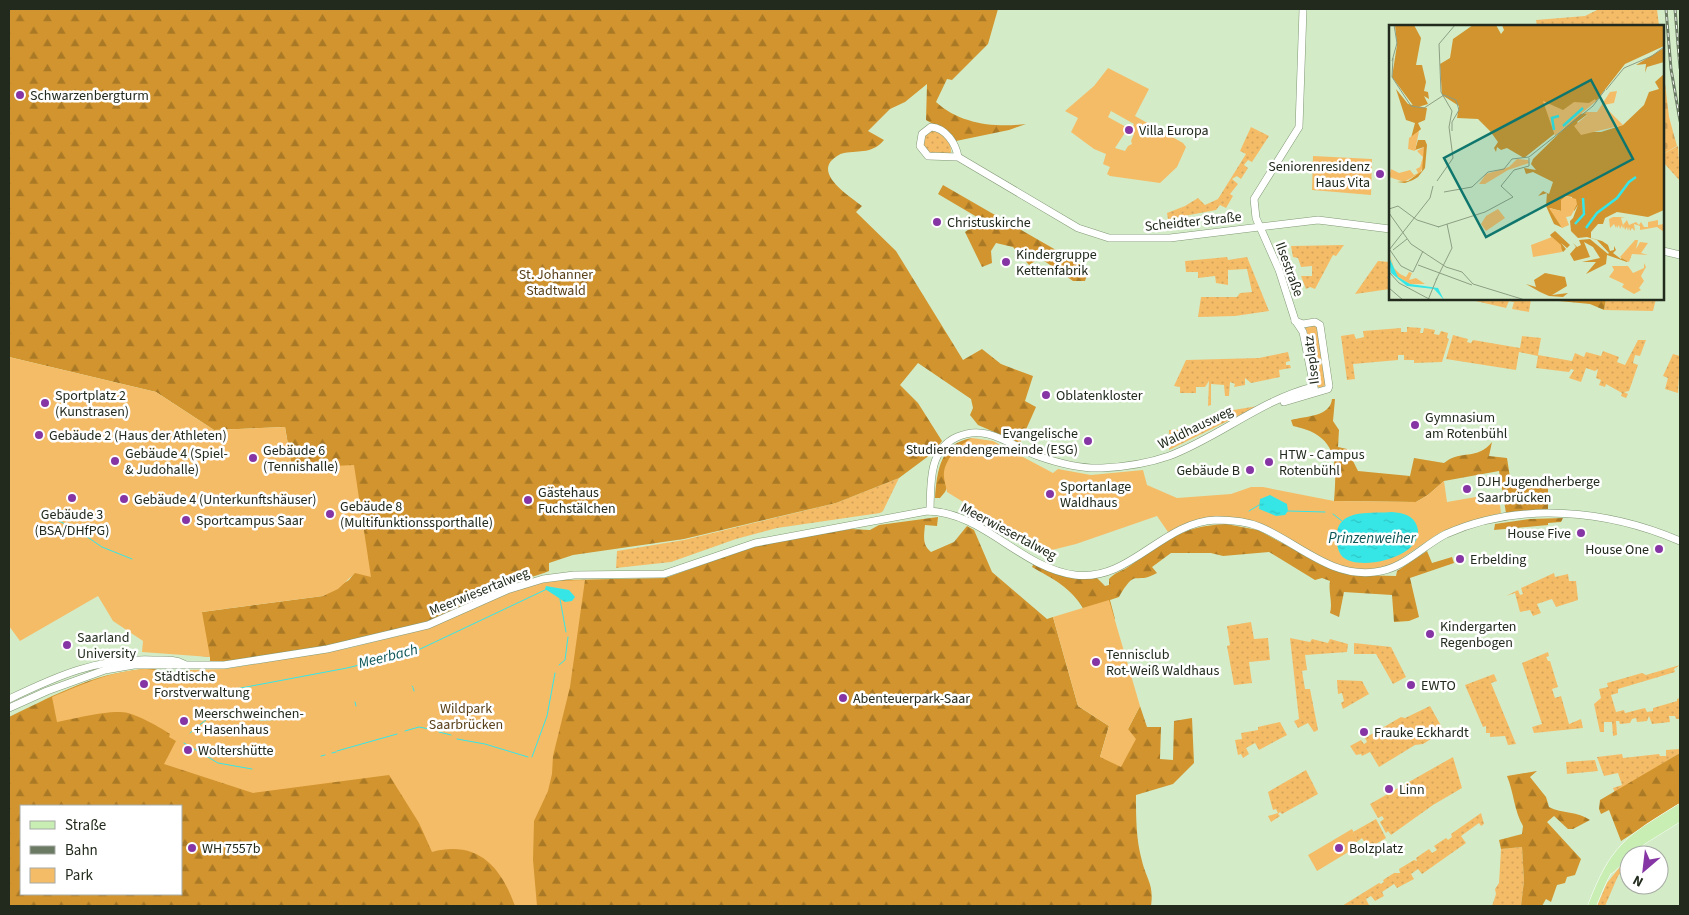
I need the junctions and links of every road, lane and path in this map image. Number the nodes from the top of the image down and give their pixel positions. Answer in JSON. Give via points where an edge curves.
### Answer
{"nodes":[{"id":1,"x":1304,"y":9,"type":"edge"},
{"id":2,"x":958,"y":157,"type":"junction"},
{"id":3,"x":1260,"y":226,"type":"junction"},
{"id":4,"x":1389,"y":229,"type":"edge"},
{"id":5,"x":1664,"y":251,"type":"edge"},
{"id":6,"x":1680,"y":255,"type":"edge"},
{"id":7,"x":1295,"y":320,"type":"joint"},
{"id":8,"x":1302,"y":326,"type":"junction"},
{"id":9,"x":1314,"y":390,"type":"junction"},
{"id":10,"x":930,"y":511,"type":"junction"},
{"id":11,"x":1680,"y":541,"type":"edge"},
{"id":12,"x":184,"y":664,"type":"junction"},
{"id":13,"x":73,"y":670,"type":"junction"},
{"id":14,"x":79,"y":679,"type":"junction"},
{"id":15,"x":9,"y":699,"type":"edge"},
{"id":16,"x":9,"y":708,"type":"edge"},
{"id":17,"x":1680,"y":808,"type":"edge"},
{"id":18,"x":1680,"y":817,"type":"edge"},
{"id":19,"x":1606,"y":873,"type":"junction"},
{"id":20,"x":1592,"y":906,"type":"edge"}],
"edges":[{"from":1,"to":3,"type":"main road","name":"Ilsestraße","via":[[1298,127],[1254,199]]},
{"from":2,"to":2,"type":"main road","via":[[956,147],[941,130],[931,127],[922,134],[919,142],[925,154]]},
{"from":2,"to":3,"type":"main road","name":"Scheidter Straße","via":[[1078,228],[1103,237],[1160,239]]},
{"from":3,"to":4,"type":"main road","name":"Scheidter Straße","via":[[1318,220]]},
{"from":3,"to":7,"type":"main road","name":"Ilsestraße"},
{"from":5,"to":6,"type":"main road"},
{"from":7,"to":8,"type":"main road","name":"Ilseplatz"},
{"from":8,"to":9,"type":"main road","name":"Ilseplatz"},
{"from":8,"to":9,"type":"main road","name":"Ilseplatz","via":[[1317,322],[1320,329],[1329,386],[1328,389]]},
{"from":9,"to":10,"type":"main road","name":"Waldhausweg","via":[[1265,407],[1169,456],[1102,468],[1053,461],[986,432],[967,433],[952,439],[936,458],[931,474]]},
{"from":10,"to":11,"type":"main road","name":"Meerwiesertalweg","via":[[967,520],[1050,568],[1088,576],[1120,567],[1180,529],[1215,520],[1259,526],[1332,566],[1365,573],[1397,566],[1455,531],[1498,519],[1529,515],[1571,514],[1609,518]]},
{"from":10,"to":12,"type":"main road","name":"Meerwiesertalweg","via":[[770,539],[664,574],[574,575],[543,579],[507,590],[428,625],[326,649],[224,665]]},
{"from":12,"to":13,"type":"main road","name":"Meerwiesertalweg","via":[[138,659]]},
{"from":12,"to":14,"type":"main road","name":"Meerwiesertalweg","via":[[134,665]]},
{"from":13,"to":14,"type":"main road","via":[[73,677]]},
{"from":13,"to":15,"type":"main road","name":"Meerwiesertalweg"},
{"from":14,"to":16,"type":"main road","name":"Meerwiesertalweg"},
{"from":17,"to":19,"type":"main road","via":[[1629,842]]},
{"from":18,"to":19,"type":"main road","via":[[1641,842]]},
{"from":19,"to":20,"type":"main road"}]}
